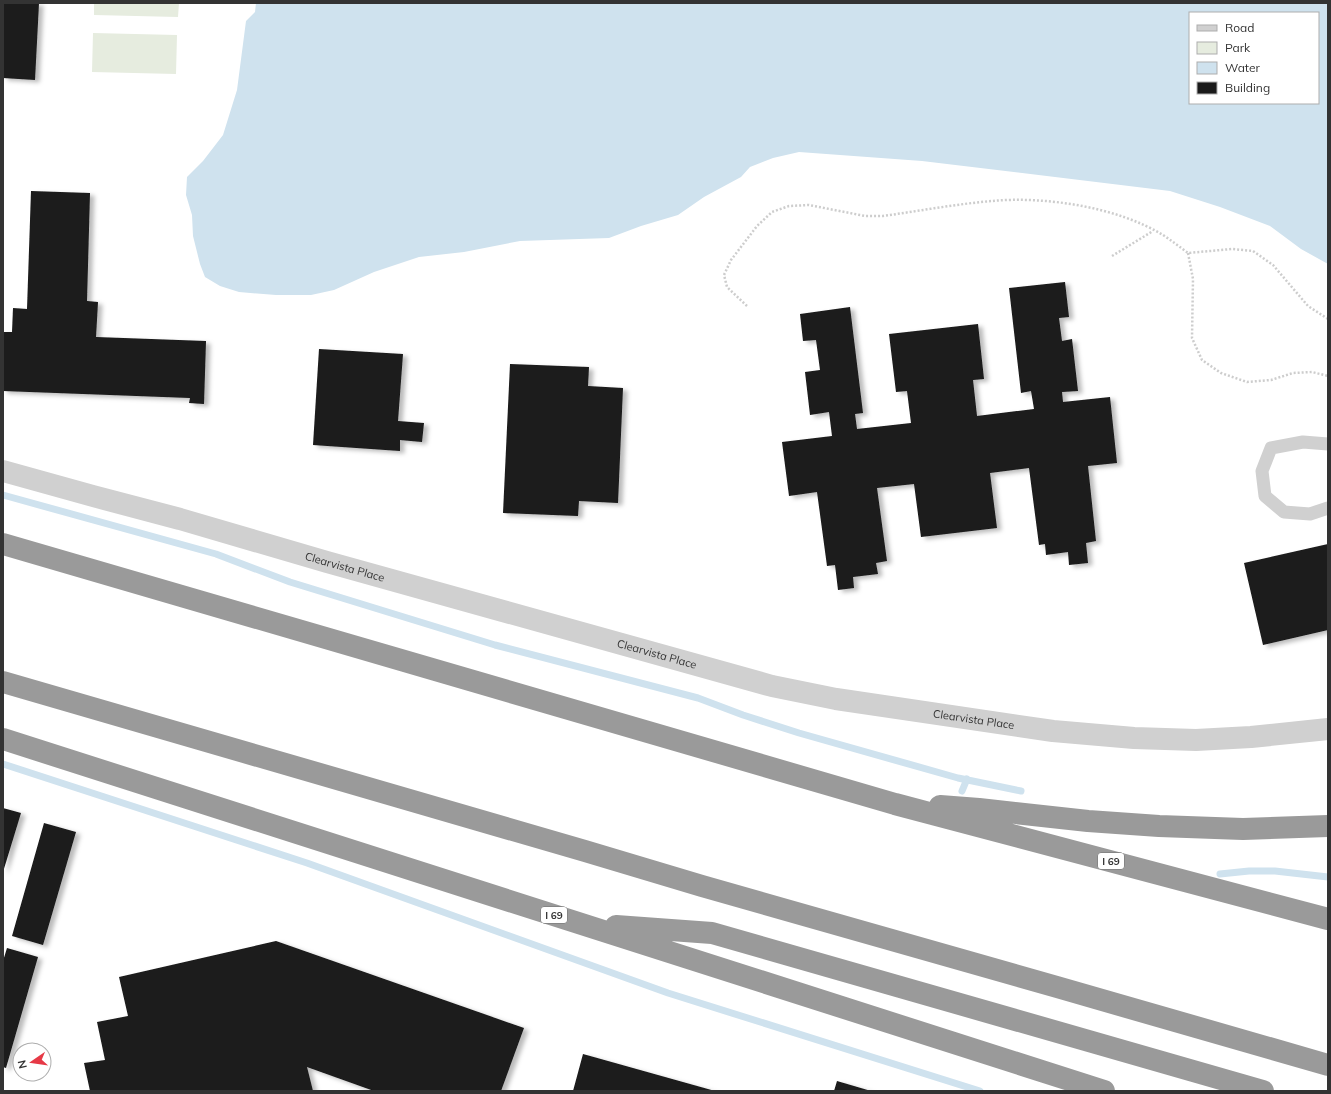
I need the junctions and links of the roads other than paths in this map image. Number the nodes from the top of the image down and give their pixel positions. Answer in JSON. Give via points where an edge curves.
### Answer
{"nodes":[{"id":1,"x":1328,"y":444,"type":"edge"},
{"id":2,"x":3,"y":471,"type":"edge"},
{"id":3,"x":1328,"y":508,"type":"edge"},
{"id":4,"x":3,"y":544,"type":"edge"},
{"id":5,"x":3,"y":682,"type":"edge"},
{"id":6,"x":1328,"y":729,"type":"edge"},
{"id":7,"x":3,"y":739,"type":"edge"},
{"id":8,"x":895,"y":804,"type":"junction"},
{"id":9,"x":1328,"y":826,"type":"edge"},
{"id":10,"x":1328,"y":919,"type":"edge"},
{"id":11,"x":583,"y":924,"type":"junction"},
{"id":12,"x":1328,"y":1065,"type":"edge"},
{"id":13,"x":1104,"y":1091,"type":"edge"},
{"id":14,"x":1263,"y":1091,"type":"edge"}],
"edges":[{"from":1,"to":3,"type":"lane","via":[[1303,442],[1271,448],[1262,471],[1265,496],[1284,512],[1310,514]]},
{"from":2,"to":6,"type":"street","name":"Clearvista Place","via":[[772,686],[836,700],[1053,731],[1134,738],[1196,740]]},
{"from":4,"to":8,"type":"highway","number":"I 69"},
{"from":5,"to":12,"type":"highway"},
{"from":7,"to":11,"type":"highway","number":"I 69"},
{"from":8,"to":9,"type":"highway","via":[[1159,826],[1243,829]]},
{"from":8,"to":10,"type":"highway","number":"I 69"},
{"from":11,"to":13,"type":"highway","number":"I 69"},
{"from":11,"to":14,"type":"highway","via":[[712,932]]}]}
